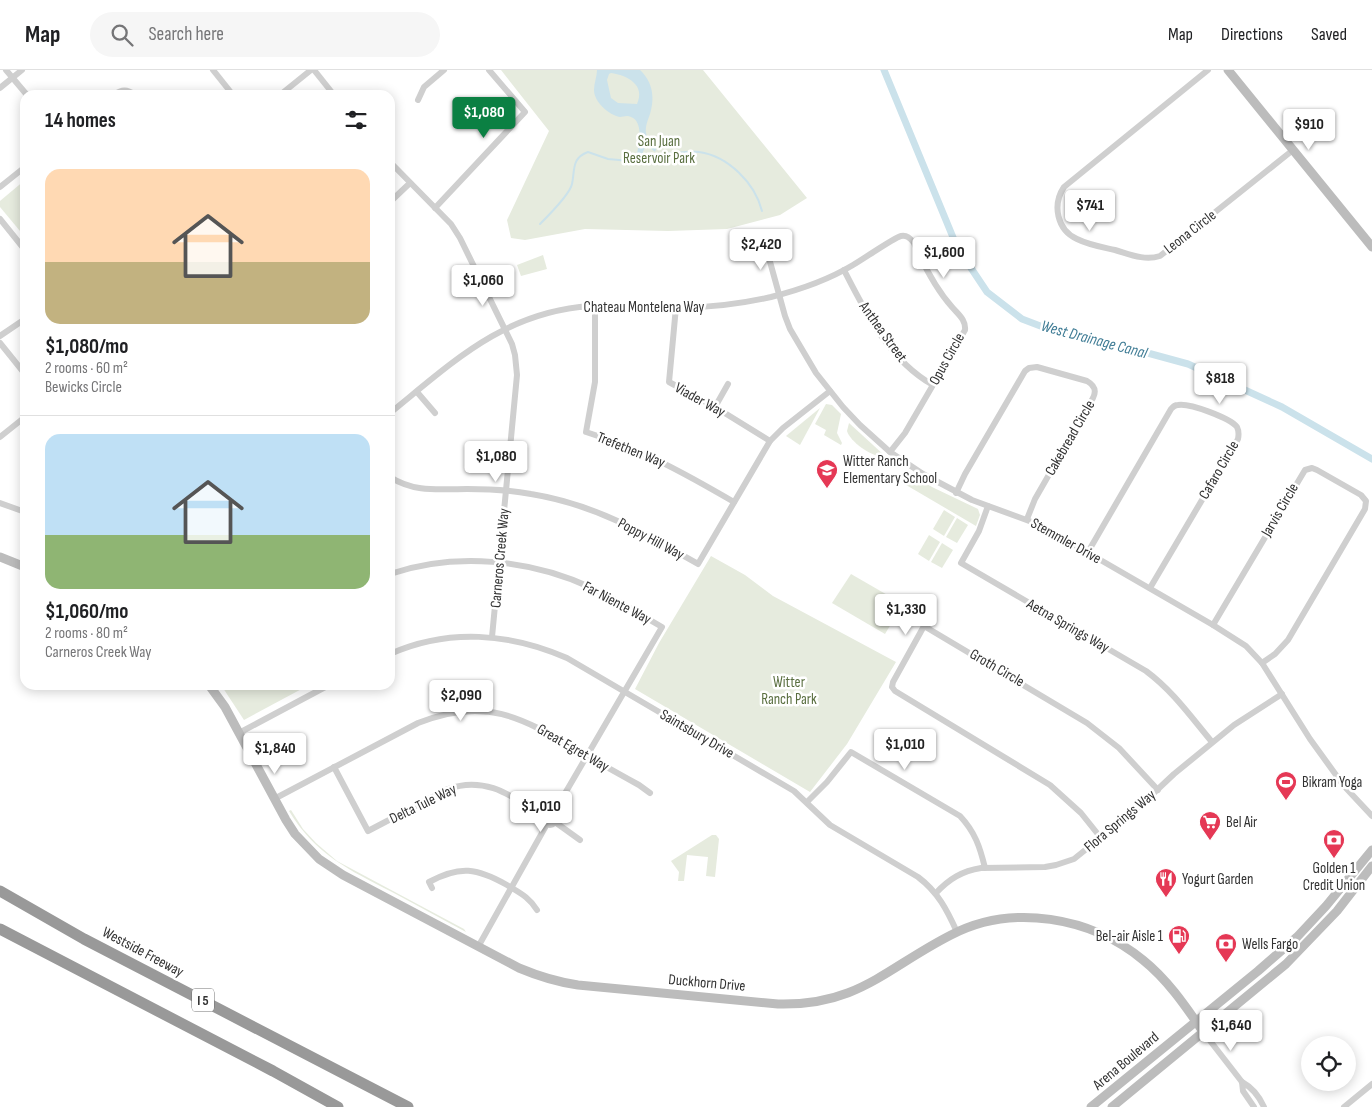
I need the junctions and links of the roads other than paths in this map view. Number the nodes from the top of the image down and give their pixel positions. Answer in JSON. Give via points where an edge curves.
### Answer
{"nodes":[{"id":1,"x":6,"y":70,"type":"edge"},
{"id":2,"x":22,"y":70,"type":"edge"},
{"id":3,"x":213,"y":70,"type":"edge"},
{"id":4,"x":312,"y":70,"type":"edge"},
{"id":5,"x":444,"y":70,"type":"edge"},
{"id":6,"x":490,"y":70,"type":"edge"},
{"id":7,"x":1208,"y":70,"type":"edge"},
{"id":8,"x":1228,"y":70,"type":"edge"},
{"id":9,"x":12,"y":78,"type":"junction"},
{"id":10,"x":0,"y":88,"type":"edge"},
{"id":11,"x":23,"y":90,"type":"edge"},
{"id":12,"x":229,"y":90,"type":"edge"},
{"id":13,"x":286,"y":90,"type":"edge"},
{"id":14,"x":330,"y":90,"type":"edge"},
{"id":15,"x":418,"y":100,"type":"dead end"},
{"id":16,"x":1293,"y":150,"type":"junction"},
{"id":17,"x":395,"y":167,"type":"edge"},
{"id":18,"x":20,"y":171,"type":"edge"},
{"id":19,"x":410,"y":182,"type":"junction"},
{"id":20,"x":0,"y":188,"type":"edge"},
{"id":21,"x":395,"y":197,"type":"edge"},
{"id":22,"x":435,"y":208,"type":"junction"},
{"id":23,"x":0,"y":219,"type":"edge"},
{"id":24,"x":764,"y":240,"type":"dead end"},
{"id":25,"x":20,"y":244,"type":"edge"},
{"id":26,"x":1372,"y":246,"type":"edge"},
{"id":27,"x":500,"y":268,"type":"dead end"},
{"id":28,"x":844,"y":270,"type":"junction"},
{"id":29,"x":480,"y":277,"type":"junction"},
{"id":30,"x":467,"y":284,"type":"dead end"},
{"id":31,"x":778,"y":295,"type":"junction"},
{"id":32,"x":595,"y":305,"type":"junction"},
{"id":33,"x":676,"y":307,"type":"junction"},
{"id":34,"x":20,"y":322,"type":"edge"},
{"id":35,"x":505,"y":328,"type":"junction"},
{"id":36,"x":0,"y":336,"type":"edge"},
{"id":37,"x":0,"y":343,"type":"edge"},
{"id":38,"x":20,"y":368,"type":"edge"},
{"id":39,"x":728,"y":384,"type":"dead end"},
{"id":40,"x":933,"y":385,"type":"junction"},
{"id":41,"x":830,"y":391,"type":"junction"},
{"id":42,"x":417,"y":392,"type":"junction"},
{"id":43,"x":715,"y":407,"type":"junction"},
{"id":44,"x":395,"y":409,"type":"edge"},
{"id":45,"x":435,"y":414,"type":"dead end"},
{"id":46,"x":20,"y":421,"type":"edge"},
{"id":47,"x":0,"y":438,"type":"edge"},
{"id":48,"x":770,"y":441,"type":"junction"},
{"id":49,"x":890,"y":452,"type":"junction"},
{"id":50,"x":395,"y":480,"type":"edge"},
{"id":51,"x":506,"y":490,"type":"junction"},
{"id":52,"x":956,"y":493,"type":"junction"},
{"id":53,"x":734,"y":502,"type":"junction"},
{"id":54,"x":0,"y":503,"type":"edge"},
{"id":55,"x":988,"y":506,"type":"junction"},
{"id":56,"x":20,"y":510,"type":"edge"},
{"id":57,"x":1027,"y":519,"type":"junction"},
{"id":58,"x":1088,"y":552,"type":"junction"},
{"id":59,"x":0,"y":557,"type":"edge"},
{"id":60,"x":499,"y":563,"type":"junction"},
{"id":61,"x":20,"y":565,"type":"edge"},
{"id":62,"x":395,"y":573,"type":"edge"},
{"id":63,"x":1150,"y":588,"type":"junction"},
{"id":64,"x":1213,"y":625,"type":"junction"},
{"id":65,"x":492,"y":637,"type":"junction"},
{"id":66,"x":395,"y":652,"type":"edge"},
{"id":67,"x":1262,"y":663,"type":"junction"},
{"id":68,"x":213,"y":690,"type":"edge"},
{"id":69,"x":320,"y":690,"type":"edge"},
{"id":70,"x":624,"y":692,"type":"junction"},
{"id":71,"x":1282,"y":694,"type":"junction"},
{"id":72,"x":239,"y":732,"type":"junction"},
{"id":73,"x":1212,"y":742,"type":"junction"},
{"id":74,"x":586,"y":756,"type":"junction"},
{"id":75,"x":334,"y":767,"type":"junction"},
{"id":76,"x":1158,"y":790,"type":"junction"},
{"id":77,"x":650,"y":793,"type":"dead end"},
{"id":78,"x":274,"y":799,"type":"junction"},
{"id":79,"x":806,"y":802,"type":"junction"},
{"id":80,"x":553,"y":814,"type":"junction"},
{"id":81,"x":544,"y":816,"type":"junction"},
{"id":82,"x":1372,"y":816,"type":"edge"},
{"id":83,"x":555,"y":822,"type":"junction"},
{"id":84,"x":546,"y":824,"type":"junction"},
{"id":85,"x":1101,"y":838,"type":"junction"},
{"id":86,"x":580,"y":840,"type":"dead end"},
{"id":87,"x":1372,"y":850,"type":"edge"},
{"id":88,"x":1372,"y":866,"type":"edge"},
{"id":89,"x":985,"y":868,"type":"junction"},
{"id":90,"x":510,"y":887,"type":"junction"},
{"id":91,"x":432,"y":888,"type":"dead end"},
{"id":92,"x":0,"y":891,"type":"edge"},
{"id":93,"x":936,"y":893,"type":"junction"},
{"id":94,"x":537,"y":910,"type":"dead end"},
{"id":95,"x":0,"y":929,"type":"edge"},
{"id":96,"x":957,"y":932,"type":"junction"},
{"id":97,"x":478,"y":947,"type":"junction"},
{"id":98,"x":1196,"y":1021,"type":"junction"},
{"id":99,"x":1204,"y":1033,"type":"junction"},
{"id":100,"x":1242,"y":1082,"type":"junction"},
{"id":101,"x":1372,"y":1084,"type":"edge"},
{"id":102,"x":338,"y":1107,"type":"edge"},
{"id":103,"x":408,"y":1107,"type":"edge"},
{"id":104,"x":1092,"y":1107,"type":"edge"},
{"id":105,"x":1112,"y":1107,"type":"edge"},
{"id":106,"x":1254,"y":1107,"type":"edge"},
{"id":107,"x":1264,"y":1107,"type":"edge"},
{"id":108,"x":1344,"y":1107,"type":"edge"}],
"edges":[{"from":1,"to":9,"type":"street"},
{"from":2,"to":9,"type":"street"},
{"from":3,"to":12,"type":"street"},
{"from":4,"to":13,"type":"street"},
{"from":4,"to":14,"type":"street"},
{"from":5,"to":15,"type":"street","via":[[424,87]]},
{"from":6,"to":22,"type":"street","via":[[525,112]]},
{"from":7,"to":16,"type":"street","name":"Leona Circle","via":[[1064,187],[1058,198],[1057,212],[1066,232],[1082,241],[1142,258],[1155,257],[1166,252]]},
{"from":8,"to":16,"type":"street"},
{"from":9,"to":10,"type":"street"},
{"from":9,"to":11,"type":"street"},
{"from":16,"to":26,"type":"street"},
{"from":17,"to":19,"type":"street","name":"Carneros Creek Way"},
{"from":18,"to":20,"type":"street"},
{"from":19,"to":21,"type":"street"},
{"from":19,"to":22,"type":"street","name":"Carneros Creek Way"},
{"from":22,"to":29,"type":"street","name":"Carneros Creek Way","via":[[460,238]]},
{"from":23,"to":25,"type":"street"},
{"from":24,"to":31,"type":"street","name":"Stemmler Drive"},
{"from":27,"to":29,"type":"street"},
{"from":28,"to":31,"type":"street","name":"Opus Circle"},
{"from":28,"to":40,"type":"street","name":"Anthea Street","via":[[888,345],[914,373]]},
{"from":28,"to":40,"type":"street","name":"Opus Circle","via":[[896,238],[904,236],[911,239],[934,282],[965,323],[965,330]]},
{"from":29,"to":30,"type":"street"},
{"from":29,"to":35,"type":"street","name":"Carneros Creek Way"},
{"from":31,"to":33,"type":"street","name":"Chateau Montelena Way","via":[[724,306]]},
{"from":31,"to":41,"type":"street","name":"Stemmler Drive","via":[[790,329]]},
{"from":32,"to":33,"type":"street","name":"Chateau Montelena Way"},
{"from":32,"to":35,"type":"street","name":"Chateau Montelena Way","via":[[549,312]]},
{"from":32,"to":53,"type":"street","name":"Trefethen Way","via":[[595,382],[586,432],[661,460]]},
{"from":33,"to":43,"type":"street","name":"Viader Way","via":[[669,382]]},
{"from":34,"to":36,"type":"street"},
{"from":35,"to":42,"type":"street","name":"Chateau Montelena Way","via":[[465,353]]},
{"from":35,"to":51,"type":"street","name":"Carneros Creek Way","via":[[517,364]]},
{"from":37,"to":38,"type":"street"},
{"from":39,"to":43,"type":"street"},
{"from":40,"to":49,"type":"street","name":"Opus Circle","via":[[901,440]]},
{"from":41,"to":48,"type":"street","name":"Poppy Hill Way"},
{"from":41,"to":49,"type":"street","name":"Stemmler Drive"},
{"from":42,"to":44,"type":"street","name":"Chateau Montelena Way"},
{"from":42,"to":45,"type":"street"},
{"from":43,"to":48,"type":"street","name":"Viader Way"},
{"from":46,"to":47,"type":"street"},
{"from":48,"to":53,"type":"street","name":"Poppy Hill Way"},
{"from":49,"to":52,"type":"street","name":"Stemmler Drive"},
{"from":50,"to":51,"type":"street","name":"Poppy Hill Way","via":[[423,490]]},
{"from":51,"to":53,"type":"street","name":"Poppy Hill Way","via":[[555,498],[602,513],[698,564]]},
{"from":51,"to":60,"type":"street","name":"Carneros Creek Way"},
{"from":52,"to":55,"type":"street","name":"Stemmler Drive"},
{"from":52,"to":57,"type":"street","name":"Cakebread Circle","via":[[1029,368],[1037,367],[1087,380],[1095,390],[1093,398],[1035,499]]},
{"from":54,"to":56,"type":"street"},
{"from":55,"to":57,"type":"street","name":"Stemmler Drive"},
{"from":55,"to":73,"type":"street","name":"Aetna Springs Way","via":[[961,564],[1156,679]]},
{"from":57,"to":58,"type":"street","name":"Stemmler Drive"},
{"from":58,"to":63,"type":"street","name":"Stemmler Drive"},
{"from":58,"to":63,"type":"street","name":"Cafaro Circle","via":[[1171,409],[1183,405],[1212,413],[1235,425],[1238,439]]},
{"from":59,"to":61,"type":"street"},
{"from":60,"to":62,"type":"street","name":"Far Niente Way","via":[[446,563]]},
{"from":60,"to":65,"type":"street","name":"Carneros Creek Way"},
{"from":60,"to":70,"type":"street","name":"Far Niente Way","via":[[537,568],[574,580],[662,627]]},
{"from":63,"to":64,"type":"street","name":"Stemmler Drive"},
{"from":64,"to":67,"type":"street","name":"Stemmler Drive","via":[[1246,646]]},
{"from":64,"to":67,"type":"street","name":"Jarvis Circle","via":[[1305,470],[1317,470],[1362,495],[1366,501],[1365,509],[1288,640]]},
{"from":65,"to":66,"type":"street","name":"Saintsbury Drive","via":[[438,639]]},
{"from":65,"to":70,"type":"street","name":"Saintsbury Drive","via":[[527,643],[567,658]]},
{"from":67,"to":71,"type":"street","name":"Stemmler Drive"},
{"from":68,"to":72,"type":"street","name":"Duckhorn Drive"},
{"from":69,"to":72,"type":"street"},
{"from":70,"to":74,"type":"street","name":"Far Niente Way"},
{"from":70,"to":79,"type":"street","name":"Saintsbury Drive","via":[[794,791]]},
{"from":71,"to":73,"type":"street","name":"Flora Springs Way"},
{"from":71,"to":82,"type":"street","name":"Stemmler Drive","via":[[1344,786]]},
{"from":72,"to":78,"type":"street","name":"Duckhorn Drive"},
{"from":73,"to":76,"type":"street","name":"Flora Springs Way"},
{"from":74,"to":75,"type":"street","name":"Great Egret Way","via":[[529,723],[496,712],[475,710],[435,716]]},
{"from":74,"to":77,"type":"street","name":"Great Egret Way"},
{"from":74,"to":80,"type":"street","name":"Far Niente Way"},
{"from":75,"to":78,"type":"street","name":"Great Egret Way"},
{"from":75,"to":81,"type":"street","name":"Delta Tule Way","via":[[368,832],[448,789],[462,785],[487,785]]},
{"from":76,"to":85,"type":"street","name":"Flora Springs Way"},
{"from":76,"to":85,"type":"street","name":"Groth Circle","via":[[1119,748],[1087,722],[924,626],[894,679],[894,691],[1050,785]]},
{"from":78,"to":97,"type":"street","name":"Duckhorn Drive","via":[[295,834],[319,859],[343,876]]},
{"from":79,"to":89,"type":"street","via":[[851,752],[960,816],[977,840]]},
{"from":79,"to":93,"type":"street","name":"Saintsbury Drive","via":[[830,825],[918,877]]},
{"from":80,"to":81,"type":"street"},
{"from":80,"to":83,"type":"street"},
{"from":81,"to":84,"type":"street"},
{"from":83,"to":84,"type":"street"},
{"from":83,"to":86,"type":"street"},
{"from":84,"to":90,"type":"street"},
{"from":85,"to":89,"type":"street","name":"Flora Springs Way","via":[[1078,856],[1056,865]]},
{"from":87,"to":98,"type":"street","name":"Arena Boulevard","via":[[1297,937]]},
{"from":88,"to":99,"type":"street","name":"Arena Boulevard","via":[[1332,916],[1286,964]]},
{"from":89,"to":93,"type":"street","name":"Flora Springs Way","via":[[954,877]]},
{"from":90,"to":91,"type":"street","via":[[486,874],[468,870],[437,877],[429,882]]},
{"from":90,"to":94,"type":"street","via":[[530,899]]},
{"from":90,"to":97,"type":"street"},
{"from":92,"to":103,"type":"highway","name":"Westside Freeway","number":"I 5","via":[[84,939]]},
{"from":93,"to":96,"type":"street","name":"Saintsbury Drive"},
{"from":95,"to":102,"type":"highway","number":"I 5"},
{"from":96,"to":97,"type":"street","name":"Duckhorn Drive","via":[[859,989],[829,1000],[791,1004],[566,983],[536,975]]},
{"from":96,"to":98,"type":"street","name":"Duckhorn Drive","via":[[987,922],[1017,918],[1047,919],[1085,928],[1129,949],[1144,960],[1162,977]]},
{"from":98,"to":99,"type":"street","name":"Duckhorn Drive"},
{"from":98,"to":104,"type":"street","name":"Arena Boulevard"},
{"from":99,"to":100,"type":"street","name":"Duckhorn Drive"},
{"from":99,"to":105,"type":"street","name":"Arena Boulevard"},
{"from":100,"to":106,"type":"street","name":"Duckhorn Drive","via":[[1243,1091]]},
{"from":100,"to":107,"type":"street","name":"Duckhorn Drive","via":[[1250,1086]]},
{"from":101,"to":108,"type":"street"}]}
